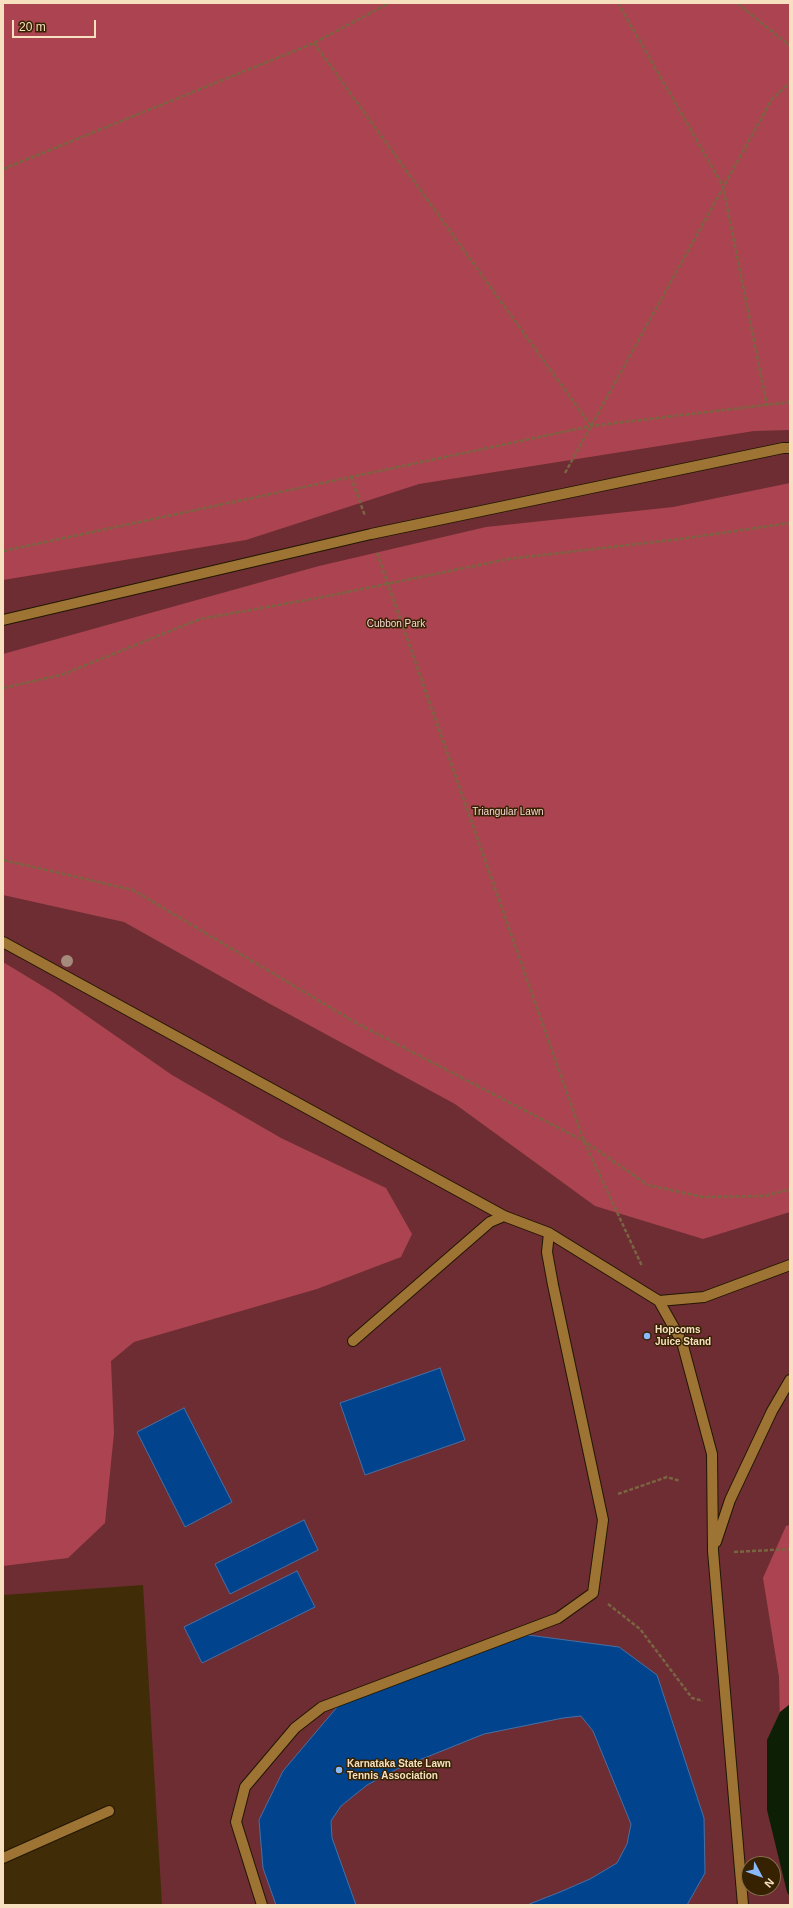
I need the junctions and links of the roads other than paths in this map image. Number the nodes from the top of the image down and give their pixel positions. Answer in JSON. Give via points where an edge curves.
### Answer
{"nodes":[{"id":1,"x":790,"y":448,"type":"edge"},
{"id":2,"x":3,"y":620,"type":"edge"},
{"id":3,"x":3,"y":942,"type":"edge"},
{"id":4,"x":504,"y":1216,"type":"junction"},
{"id":5,"x":549,"y":1233,"type":"junction"},
{"id":6,"x":790,"y":1265,"type":"edge"},
{"id":7,"x":659,"y":1301,"type":"junction"},
{"id":8,"x":353,"y":1340,"type":"dead end"},
{"id":9,"x":790,"y":1380,"type":"edge"},
{"id":10,"x":713,"y":1552,"type":"junction"},
{"id":11,"x":109,"y":1811,"type":"dead end"},
{"id":12,"x":3,"y":1858,"type":"edge"},
{"id":13,"x":262,"y":1905,"type":"edge"},
{"id":14,"x":743,"y":1905,"type":"edge"}],
"edges":[{"from":1,"to":2,"type":"street","via":[[371,534]]},
{"from":3,"to":4,"type":"street"},
{"from":4,"to":5,"type":"street"},
{"from":4,"to":8,"type":"street","via":[[490,1222]]},
{"from":5,"to":7,"type":"street"},
{"from":5,"to":13,"type":"street","via":[[547,1252],[553,1285],[603,1520],[593,1593],[558,1618],[322,1707],[295,1728],[245,1787],[236,1822]]},
{"from":6,"to":7,"type":"street","via":[[704,1297]]},
{"from":7,"to":10,"type":"street","via":[[682,1342],[712,1454]]},
{"from":9,"to":10,"type":"street","via":[[772,1411],[730,1500]]},
{"from":10,"to":14,"type":"street"},
{"from":11,"to":12,"type":"street"}]}
